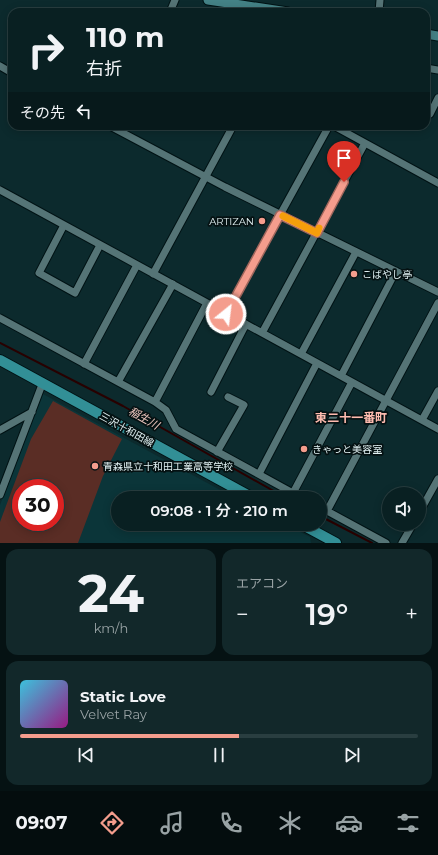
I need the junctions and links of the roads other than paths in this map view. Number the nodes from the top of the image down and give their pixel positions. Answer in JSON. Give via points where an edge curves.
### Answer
{"nodes":[{"id":1,"x":208,"y":0,"type":"edge"},
{"id":2,"x":226,"y":2,"type":"edge"},
{"id":3,"x":262,"y":8,"type":"edge"},
{"id":4,"x":438,"y":98,"type":"edge"},
{"id":5,"x":430,"y":114,"type":"dead end"},
{"id":6,"x":117,"y":130,"type":"edge"},
{"id":7,"x":231,"y":130,"type":"edge"},
{"id":8,"x":326,"y":130,"type":"edge"},
{"id":9,"x":341,"y":130,"type":"edge"},
{"id":10,"x":365,"y":143,"type":"junction"},
{"id":11,"x":205,"y":177,"type":"junction"},
{"id":12,"x":438,"y":183,"type":"edge"},
{"id":13,"x":0,"y":190,"type":"edge"},
{"id":14,"x":280,"y":215,"type":"junction"},
{"id":15,"x":64,"y":225,"type":"junction"},
{"id":16,"x":317,"y":233,"type":"junction"},
{"id":17,"x":100,"y":245,"type":"junction"},
{"id":18,"x":356,"y":252,"type":"junction"},
{"id":19,"x":137,"y":265,"type":"junction"},
{"id":20,"x":396,"y":271,"type":"junction"},
{"id":21,"x":153,"y":274,"type":"junction"},
{"id":22,"x":173,"y":284,"type":"junction"},
{"id":23,"x":438,"y":292,"type":"edge"},
{"id":24,"x":207,"y":303,"type":"junction"},
{"id":25,"x":438,"y":303,"type":"edge"},
{"id":26,"x":226,"y":314,"type":"junction"},
{"id":27,"x":0,"y":318,"type":"edge"},
{"id":28,"x":246,"y":324,"type":"junction"},
{"id":29,"x":262,"y":333,"type":"junction"},
{"id":30,"x":301,"y":354,"type":"junction"},
{"id":31,"x":0,"y":360,"type":"edge"},
{"id":32,"x":317,"y":363,"type":"junction"},
{"id":33,"x":84,"y":364,"type":"junction"},
{"id":34,"x":341,"y":376,"type":"junction"},
{"id":35,"x":43,"y":382,"type":"junction"},
{"id":36,"x":118,"y":382,"type":"junction"},
{"id":37,"x":352,"y":382,"type":"junction"},
{"id":38,"x":438,"y":391,"type":"edge"},
{"id":39,"x":210,"y":392,"type":"dead end"},
{"id":40,"x":228,"y":397,"type":"dead end"},
{"id":41,"x":386,"y":400,"type":"junction"},
{"id":42,"x":155,"y":402,"type":"junction"},
{"id":43,"x":32,"y":412,"type":"junction"},
{"id":44,"x":422,"y":420,"type":"junction"},
{"id":45,"x":438,"y":429,"type":"edge"},
{"id":46,"x":0,"y":430,"type":"edge"},
{"id":47,"x":218,"y":452,"type":"junction"},
{"id":48,"x":259,"y":474,"type":"junction"},
{"id":49,"x":438,"y":479,"type":"edge"},
{"id":50,"x":240,"y":491,"type":"edge"},
{"id":51,"x":289,"y":491,"type":"edge"},
{"id":52,"x":294,"y":491,"type":"edge"},
{"id":53,"x":0,"y":495,"type":"edge"},
{"id":54,"x":426,"y":500,"type":"edge"},
{"id":55,"x":327,"y":502,"type":"edge"},
{"id":56,"x":327,"y":511,"type":"edge"},
{"id":57,"x":313,"y":531,"type":"edge"},
{"id":58,"x":409,"y":531,"type":"edge"},
{"id":59,"x":331,"y":542,"type":"edge"},
{"id":60,"x":386,"y":543,"type":"edge"},
{"id":61,"x":402,"y":543,"type":"edge"}],
"edges":[{"from":1,"to":2,"type":"street"},
{"from":2,"to":3,"type":"street"},
{"from":4,"to":5,"type":"street"},
{"from":6,"to":11,"type":"street"},
{"from":7,"to":11,"type":"street"},
{"from":8,"to":14,"type":"street"},
{"from":9,"to":10,"type":"street"},
{"from":10,"to":12,"type":"street"},
{"from":10,"to":16,"type":"street"},
{"from":11,"to":14,"type":"street"},
{"from":11,"to":21,"type":"street"},
{"from":13,"to":15,"type":"street"},
{"from":14,"to":16,"type":"street"},
{"from":14,"to":26,"type":"street"},
{"from":15,"to":17,"type":"street"},
{"from":15,"to":17,"type":"street","via":[[39,273],[75,293]]},
{"from":16,"to":18,"type":"street"},
{"from":16,"to":29,"type":"street"},
{"from":17,"to":19,"type":"street"},
{"from":18,"to":20,"type":"street"},
{"from":18,"to":30,"type":"street"},
{"from":19,"to":21,"type":"street"},
{"from":19,"to":33,"type":"street"},
{"from":20,"to":23,"type":"street"},
{"from":20,"to":34,"type":"street"},
{"from":21,"to":22,"type":"street"},
{"from":22,"to":24,"type":"street"},
{"from":22,"to":36,"type":"street"},
{"from":24,"to":26,"type":"street"},
{"from":24,"to":42,"type":"street"},
{"from":25,"to":41,"type":"street"},
{"from":26,"to":28,"type":"street"},
{"from":27,"to":33,"type":"street"},
{"from":28,"to":29,"type":"street"},
{"from":28,"to":39,"type":"street"},
{"from":29,"to":30,"type":"street"},
{"from":30,"to":32,"type":"street"},
{"from":31,"to":35,"type":"main road","name":"三沢十和田線"},
{"from":32,"to":34,"type":"street"},
{"from":32,"to":48,"type":"street"},
{"from":33,"to":36,"type":"street"},
{"from":34,"to":37,"type":"street"},
{"from":35,"to":43,"type":"street"},
{"from":35,"to":50,"type":"main road","name":"三沢十和田線"},
{"from":36,"to":42,"type":"street"},
{"from":37,"to":41,"type":"street"},
{"from":37,"to":52,"type":"street"},
{"from":38,"to":44,"type":"street"},
{"from":40,"to":47,"type":"street","via":[[244,405]]},
{"from":41,"to":44,"type":"street"},
{"from":41,"to":55,"type":"street"},
{"from":42,"to":47,"type":"street","via":[[166,410],[176,429]]},
{"from":43,"to":46,"type":"street"},
{"from":43,"to":53,"type":"street"},
{"from":44,"to":45,"type":"street"},
{"from":47,"to":48,"type":"street"},
{"from":48,"to":51,"type":"street"},
{"from":49,"to":54,"type":"street"},
{"from":56,"to":60,"type":"street"},
{"from":57,"to":59,"type":"main road"},
{"from":58,"to":61,"type":"street"}]}
